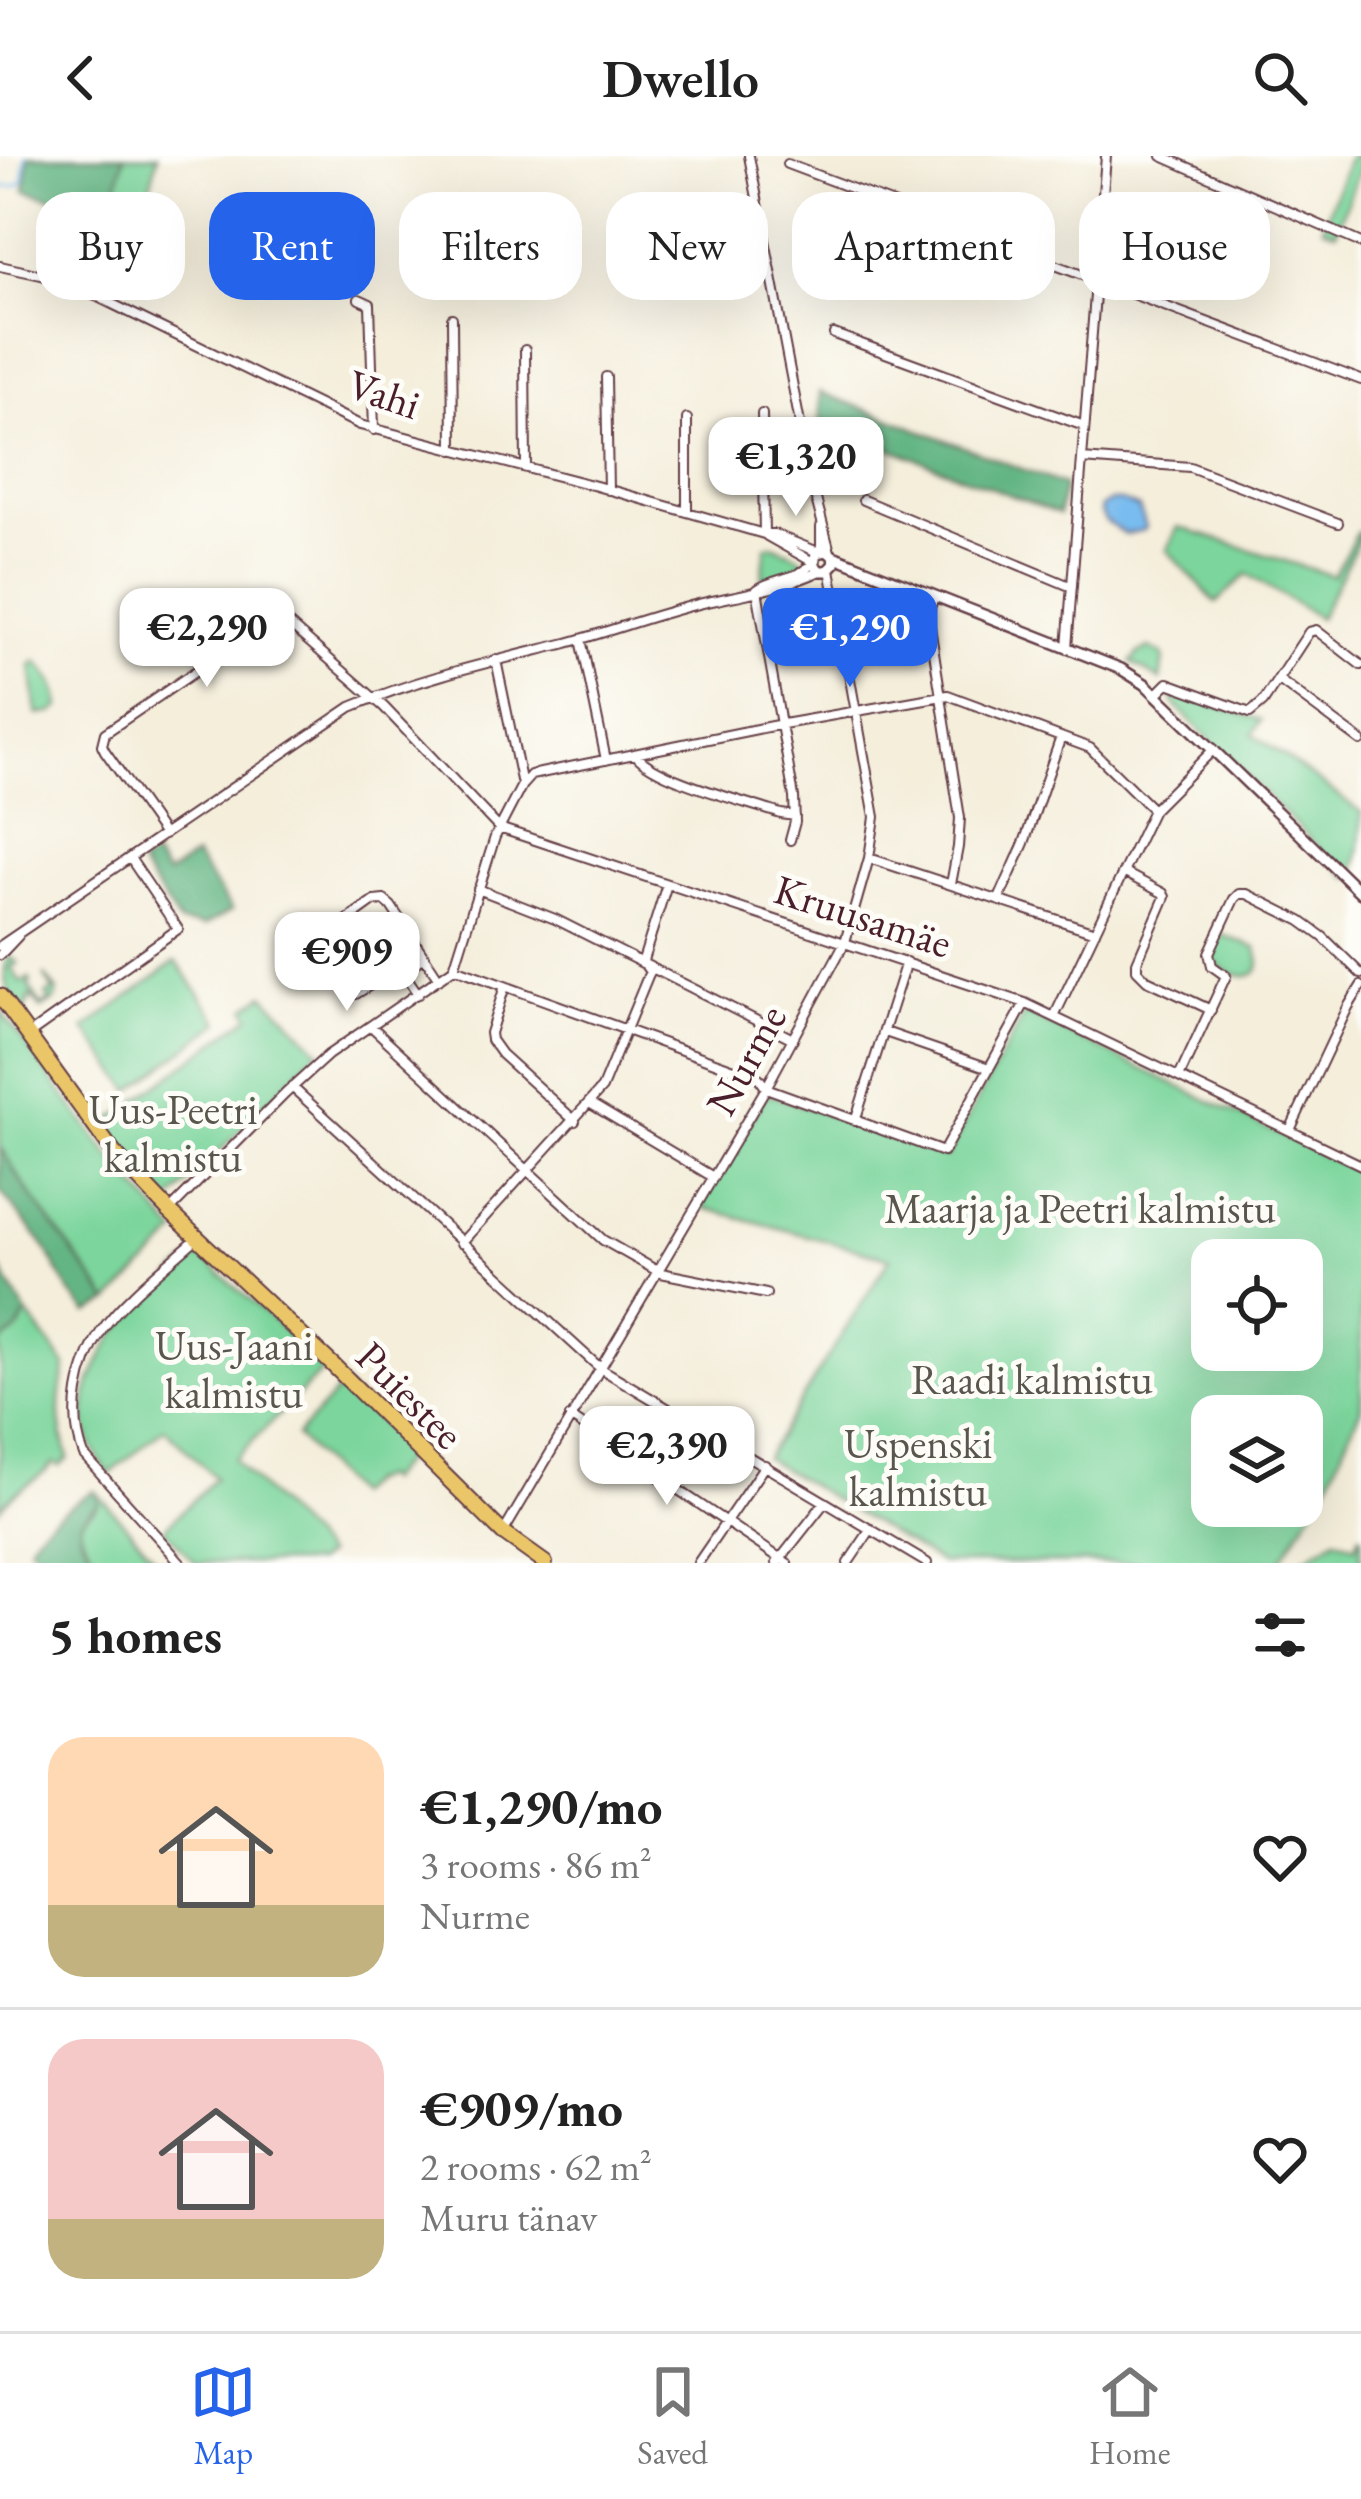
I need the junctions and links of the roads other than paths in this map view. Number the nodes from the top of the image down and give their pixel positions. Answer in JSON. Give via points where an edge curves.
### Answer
{"nodes":[{"id":1,"x":748,"y":156,"type":"edge"},
{"id":2,"x":1106,"y":156,"type":"edge"},
{"id":3,"x":1162,"y":156,"type":"edge"},
{"id":4,"x":787,"y":164,"type":"dead end"},
{"id":5,"x":1103,"y":192,"type":"edge"},
{"id":6,"x":1361,"y":243,"type":"edge"},
{"id":7,"x":0,"y":266,"type":"edge"},
{"id":8,"x":1079,"y":273,"type":"edge"},
{"id":9,"x":363,"y":300,"type":"edge"},
{"id":10,"x":1094,"y":300,"type":"edge"},
{"id":11,"x":1151,"y":300,"type":"edge"},
{"id":12,"x":452,"y":318,"type":"dead end"},
{"id":13,"x":835,"y":334,"type":"dead end"},
{"id":14,"x":525,"y":350,"type":"dead end"},
{"id":15,"x":606,"y":377,"type":"dead end"},
{"id":16,"x":1361,"y":380,"type":"edge"},
{"id":17,"x":762,"y":414,"type":"dead end"},
{"id":18,"x":687,"y":419,"type":"dead end"},
{"id":19,"x":1084,"y":426,"type":"junction"},
{"id":20,"x":374,"y":430,"type":"junction"},
{"id":21,"x":453,"y":450,"type":"junction"},
{"id":22,"x":1082,"y":459,"type":"junction"},
{"id":23,"x":526,"y":469,"type":"junction"},
{"id":24,"x":608,"y":490,"type":"junction"},
{"id":25,"x":862,"y":500,"type":"dead end"},
{"id":26,"x":687,"y":512,"type":"junction"},
{"id":27,"x":1338,"y":524,"type":"dead end"},
{"id":28,"x":764,"y":534,"type":"junction"},
{"id":29,"x":825,"y":561,"type":"junction"},
{"id":30,"x":1072,"y":587,"type":"junction"},
{"id":31,"x":757,"y":590,"type":"junction"},
{"id":32,"x":934,"y":597,"type":"junction"},
{"id":33,"x":581,"y":639,"type":"junction"},
{"id":34,"x":1067,"y":648,"type":"junction"},
{"id":35,"x":496,"y":660,"type":"junction"},
{"id":36,"x":1361,"y":665,"type":"edge"},
{"id":37,"x":1279,"y":680,"type":"junction"},
{"id":38,"x":1158,"y":694,"type":"junction"},
{"id":39,"x":942,"y":696,"type":"junction"},
{"id":40,"x":373,"y":698,"type":"junction"},
{"id":41,"x":856,"y":711,"type":"junction"},
{"id":42,"x":782,"y":724,"type":"junction"},
{"id":43,"x":1061,"y":737,"type":"junction"},
{"id":44,"x":1361,"y":742,"type":"edge"},
{"id":45,"x":1214,"y":748,"type":"junction"},
{"id":46,"x":636,"y":754,"type":"junction"},
{"id":47,"x":606,"y":760,"type":"junction"},
{"id":48,"x":522,"y":785,"type":"junction"},
{"id":49,"x":1153,"y":810,"type":"junction"},
{"id":50,"x":795,"y":816,"type":"junction"},
{"id":51,"x":500,"y":828,"type":"junction"},
{"id":52,"x":164,"y":835,"type":"junction"},
{"id":53,"x":790,"y":840,"type":"dead end"},
{"id":54,"x":130,"y":858,"type":"junction"},
{"id":55,"x":869,"y":858,"type":"junction"},
{"id":56,"x":1123,"y":872,"type":"junction"},
{"id":57,"x":667,"y":884,"type":"junction"},
{"id":58,"x":951,"y":884,"type":"junction"},
{"id":59,"x":478,"y":890,"type":"junction"},
{"id":60,"x":1361,"y":893,"type":"edge"},
{"id":61,"x":999,"y":899,"type":"junction"},
{"id":62,"x":22,"y":930,"type":"junction"},
{"id":63,"x":1095,"y":932,"type":"junction"},
{"id":64,"x":845,"y":942,"type":"junction"},
{"id":65,"x":0,"y":946,"type":"edge"},
{"id":66,"x":0,"y":955,"type":"edge"},
{"id":67,"x":424,"y":956,"type":"junction"},
{"id":68,"x":906,"y":962,"type":"junction"},
{"id":69,"x":646,"y":966,"type":"junction"},
{"id":70,"x":454,"y":968,"type":"junction"},
{"id":71,"x":403,"y":970,"type":"junction"},
{"id":72,"x":1361,"y":974,"type":"edge"},
{"id":73,"x":440,"y":980,"type":"junction"},
{"id":74,"x":505,"y":986,"type":"junction"},
{"id":75,"x":1361,"y":986,"type":"edge"},
{"id":76,"x":418,"y":994,"type":"junction"},
{"id":77,"x":0,"y":996,"type":"edge"},
{"id":78,"x":1025,"y":1003,"type":"junction"},
{"id":79,"x":1210,"y":1010,"type":"junction"},
{"id":80,"x":1054,"y":1017,"type":"junction"},
{"id":81,"x":371,"y":1026,"type":"junction"},
{"id":82,"x":627,"y":1030,"type":"junction"},
{"id":83,"x":885,"y":1031,"type":"junction"},
{"id":84,"x":26,"y":1036,"type":"junction"},
{"id":85,"x":793,"y":1039,"type":"junction"},
{"id":86,"x":989,"y":1068,"type":"junction"},
{"id":87,"x":1179,"y":1076,"type":"junction"},
{"id":88,"x":292,"y":1088,"type":"junction"},
{"id":89,"x":766,"y":1088,"type":"junction"},
{"id":90,"x":590,"y":1103,"type":"junction"},
{"id":91,"x":575,"y":1120,"type":"junction"},
{"id":92,"x":855,"y":1120,"type":"junction"},
{"id":93,"x":1290,"y":1130,"type":"junction"},
{"id":94,"x":1361,"y":1165,"type":"edge"},
{"id":95,"x":528,"y":1170,"type":"junction"},
{"id":96,"x":713,"y":1177,"type":"junction"},
{"id":97,"x":169,"y":1211,"type":"junction"},
{"id":98,"x":197,"y":1238,"type":"junction"},
{"id":99,"x":461,"y":1243,"type":"junction"},
{"id":100,"x":657,"y":1271,"type":"junction"},
{"id":101,"x":766,"y":1294,"type":"dead end"},
{"id":102,"x":600,"y":1368,"type":"junction"},
{"id":103,"x":570,"y":1417,"type":"junction"},
{"id":104,"x":765,"y":1465,"type":"junction"},
{"id":105,"x":825,"y":1502,"type":"junction"},
{"id":106,"x":726,"y":1522,"type":"junction"},
{"id":107,"x":871,"y":1529,"type":"junction"},
{"id":108,"x":503,"y":1533,"type":"junction"},
{"id":109,"x":782,"y":1562,"type":"edge"},
{"id":110,"x":181,"y":1563,"type":"edge"},
{"id":111,"x":545,"y":1563,"type":"edge"},
{"id":112,"x":698,"y":1563,"type":"edge"},
{"id":113,"x":848,"y":1563,"type":"edge"},
{"id":114,"x":926,"y":1563,"type":"edge"}],
"edges":[{"from":1,"to":29,"type":"street","name":"Nurme"},
{"from":2,"to":5,"type":"street"},
{"from":3,"to":6,"type":"street"},
{"from":4,"to":8,"type":"street"},
{"from":7,"to":20,"type":"street","name":"Vahi","via":[[98,297]]},
{"from":9,"to":20,"type":"street","via":[[370,304]]},
{"from":10,"to":19,"type":"street"},
{"from":11,"to":16,"type":"street"},
{"from":12,"to":21,"type":"street"},
{"from":13,"to":19,"type":"street"},
{"from":14,"to":23,"type":"street"},
{"from":15,"to":24,"type":"street"},
{"from":17,"to":28,"type":"street"},
{"from":18,"to":26,"type":"street"},
{"from":19,"to":22,"type":"street"},
{"from":20,"to":21,"type":"street","name":"Vahi"},
{"from":21,"to":23,"type":"street","name":"Vahi"},
{"from":22,"to":27,"type":"street","via":[[1190,467]]},
{"from":22,"to":30,"type":"street"},
{"from":23,"to":24,"type":"street","name":"Vahi"},
{"from":24,"to":26,"type":"street","name":"Vahi"},
{"from":25,"to":30,"type":"street"},
{"from":26,"to":28,"type":"street","name":"Vahi"},
{"from":28,"to":29,"type":"street","name":"Vahi"},
{"from":29,"to":31,"type":"street","via":[[793,584]]},
{"from":29,"to":32,"type":"street","name":"Vahi"},
{"from":29,"to":41,"type":"street","name":"Nurme"},
{"from":30,"to":34,"type":"street"},
{"from":31,"to":33,"type":"street"},
{"from":31,"to":42,"type":"street"},
{"from":32,"to":34,"type":"street","name":"Vahi"},
{"from":32,"to":39,"type":"street","via":[[928,614]]},
{"from":33,"to":35,"type":"street"},
{"from":33,"to":47,"type":"street"},
{"from":34,"to":38,"type":"street","name":"Vahi"},
{"from":35,"to":40,"type":"street"},
{"from":35,"to":48,"type":"street"},
{"from":36,"to":37,"type":"street","via":[[1316,630]]},
{"from":37,"to":38,"type":"street","via":[[1250,713],[1168,683]]},
{"from":37,"to":44,"type":"street"},
{"from":38,"to":45,"type":"street","name":"Vahi"},
{"from":39,"to":41,"type":"street"},
{"from":39,"to":43,"type":"street"},
{"from":39,"to":58,"type":"street","via":[[960,818]]},
{"from":40,"to":51,"type":"street","name":"Kruusamäe"},
{"from":40,"to":52,"type":"street"},
{"from":40,"to":52,"type":"street","name":"Kruusamäe","via":[[289,622],[268,622],[105,733],[101,745]]},
{"from":41,"to":42,"type":"street"},
{"from":41,"to":55,"type":"street","name":"Nurme","via":[[875,817]]},
{"from":42,"to":46,"type":"street"},
{"from":42,"to":50,"type":"street"},
{"from":43,"to":49,"type":"street","via":[[1090,748]]},
{"from":43,"to":61,"type":"street"},
{"from":45,"to":49,"type":"street"},
{"from":45,"to":60,"type":"street","name":"Vahi"},
{"from":46,"to":47,"type":"street"},
{"from":46,"to":50,"type":"street","via":[[671,777]]},
{"from":47,"to":48,"type":"street","via":[[531,775]]},
{"from":48,"to":51,"type":"street"},
{"from":49,"to":56,"type":"street"},
{"from":50,"to":53,"type":"street"},
{"from":51,"to":57,"type":"street","name":"Kruusamäe"},
{"from":51,"to":59,"type":"street"},
{"from":52,"to":54,"type":"street"},
{"from":54,"to":62,"type":"street"},
{"from":54,"to":84,"type":"street","via":[[178,929]]},
{"from":55,"to":58,"type":"street"},
{"from":55,"to":64,"type":"street","name":"Nurme"},
{"from":56,"to":63,"type":"street"},
{"from":56,"to":79,"type":"street","via":[[1165,897],[1136,970]]},
{"from":57,"to":64,"type":"street","name":"Kruusamäe"},
{"from":57,"to":69,"type":"street"},
{"from":58,"to":61,"type":"street"},
{"from":59,"to":69,"type":"street"},
{"from":59,"to":70,"type":"street"},
{"from":61,"to":63,"type":"street"},
{"from":62,"to":65,"type":"street"},
{"from":62,"to":66,"type":"street"},
{"from":63,"to":80,"type":"street"},
{"from":64,"to":68,"type":"street","name":"Kruusamäe"},
{"from":64,"to":85,"type":"street","name":"Nurme"},
{"from":67,"to":71,"type":"street"},
{"from":67,"to":71,"type":"street","via":[[381,899],[319,940],[356,994]]},
{"from":67,"to":73,"type":"street"},
{"from":68,"to":78,"type":"street","name":"Kruusamäe"},
{"from":68,"to":83,"type":"street"},
{"from":69,"to":82,"type":"street"},
{"from":69,"to":85,"type":"street"},
{"from":70,"to":73,"type":"street"},
{"from":70,"to":74,"type":"street"},
{"from":71,"to":76,"type":"street"},
{"from":72,"to":79,"type":"street","via":[[1301,921],[1239,894],[1209,953],[1226,976]]},
{"from":73,"to":76,"type":"street"},
{"from":74,"to":82,"type":"street"},
{"from":74,"to":91,"type":"street","via":[[491,1040]]},
{"from":75,"to":93,"type":"street"},
{"from":76,"to":81,"type":"street"},
{"from":77,"to":84,"type":"highway","name":"Puiestee"},
{"from":78,"to":80,"type":"street","name":"Kruusamäe"},
{"from":78,"to":86,"type":"street"},
{"from":79,"to":87,"type":"street"},
{"from":80,"to":87,"type":"street","name":"Kruusamäe"},
{"from":81,"to":88,"type":"street"},
{"from":81,"to":95,"type":"street"},
{"from":82,"to":89,"type":"street","via":[[759,1078]]},
{"from":82,"to":90,"type":"street"},
{"from":83,"to":86,"type":"street"},
{"from":83,"to":92,"type":"street"},
{"from":84,"to":97,"type":"highway","name":"Puiestee"},
{"from":85,"to":89,"type":"street","name":"Nurme"},
{"from":86,"to":92,"type":"street","via":[[943,1152]]},
{"from":87,"to":93,"type":"street","name":"Kruusamäe"},
{"from":88,"to":97,"type":"street"},
{"from":88,"to":99,"type":"street"},
{"from":89,"to":92,"type":"street"},
{"from":89,"to":96,"type":"street","name":"Nurme"},
{"from":90,"to":91,"type":"street"},
{"from":90,"to":96,"type":"street"},
{"from":91,"to":95,"type":"street"},
{"from":93,"to":94,"type":"street","name":"Kruusamäe"},
{"from":95,"to":99,"type":"street"},
{"from":95,"to":100,"type":"street","via":[[604,1240]]},
{"from":96,"to":100,"type":"street","name":"Nurme"},
{"from":97,"to":98,"type":"highway","name":"Puiestee"},
{"from":98,"to":108,"type":"highway","name":"Puiestee"},
{"from":98,"to":110,"type":"street","via":[[102,1330],[75,1413],[84,1454]]},
{"from":99,"to":102,"type":"street"},
{"from":100,"to":101,"type":"street"},
{"from":100,"to":102,"type":"street","name":"Nurme"},
{"from":102,"to":103,"type":"street","name":"Nurme"},
{"from":102,"to":104,"type":"street"},
{"from":103,"to":106,"type":"street"},
{"from":103,"to":108,"type":"street","name":"Nurme"},
{"from":104,"to":105,"type":"street"},
{"from":104,"to":106,"type":"street"},
{"from":105,"to":107,"type":"street"},
{"from":105,"to":109,"type":"street"},
{"from":106,"to":109,"type":"street"},
{"from":106,"to":112,"type":"street"},
{"from":107,"to":113,"type":"street"},
{"from":107,"to":114,"type":"street"},
{"from":108,"to":111,"type":"highway","name":"Puiestee"}]}
